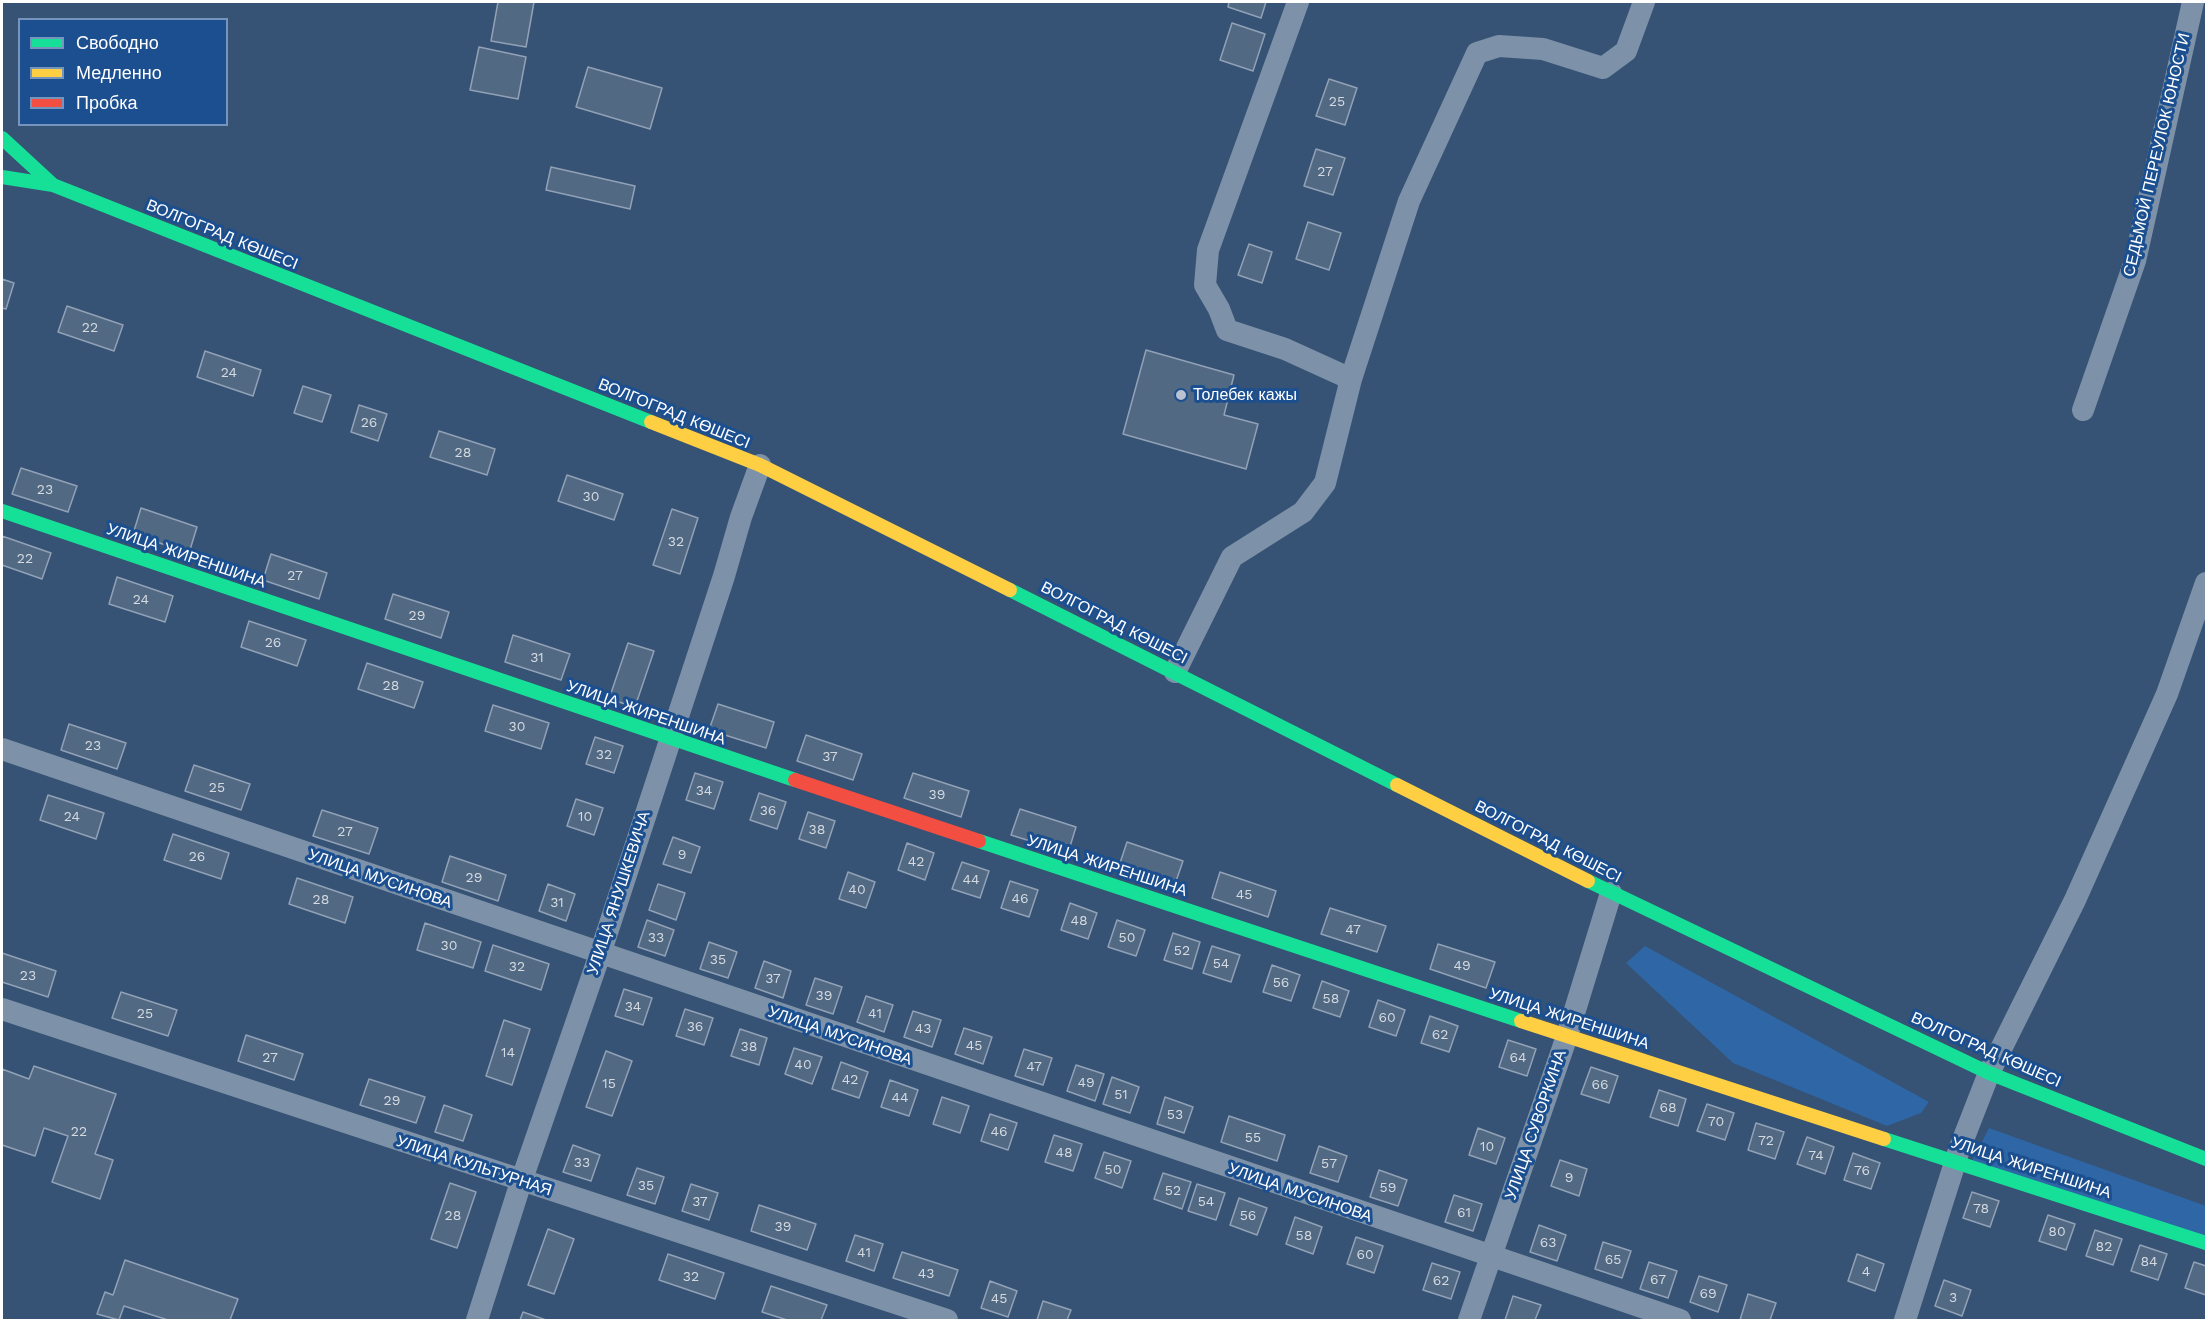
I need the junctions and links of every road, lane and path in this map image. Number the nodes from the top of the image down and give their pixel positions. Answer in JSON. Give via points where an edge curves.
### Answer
{"nodes":[{"id":1,"x":1298,"y":2,"type":"edge"},
{"id":2,"x":1644,"y":2,"type":"edge"},
{"id":3,"x":2193,"y":2,"type":"edge"},
{"id":4,"x":2,"y":138,"type":"edge"},
{"id":5,"x":2,"y":177,"type":"edge"},
{"id":6,"x":53,"y":185,"type":"junction"},
{"id":7,"x":1351,"y":379,"type":"junction"},
{"id":8,"x":2083,"y":410,"type":"dead end"},
{"id":9,"x":760,"y":465,"type":"junction"},
{"id":10,"x":2,"y":511,"type":"edge"},
{"id":11,"x":2206,"y":583,"type":"edge"},
{"id":12,"x":1175,"y":672,"type":"junction"},
{"id":13,"x":670,"y":739,"type":"junction"},
{"id":14,"x":2,"y":749,"type":"edge"},
{"id":15,"x":1611,"y":893,"type":"junction"},
{"id":16,"x":600,"y":954,"type":"junction"},
{"id":17,"x":2,"y":1009,"type":"edge"},
{"id":18,"x":1566,"y":1036,"type":"junction"},
{"id":19,"x":1989,"y":1073,"type":"junction"},
{"id":20,"x":2206,"y":1159,"type":"edge"},
{"id":21,"x":1955,"y":1160,"type":"junction"},
{"id":22,"x":521,"y":1182,"type":"junction"},
{"id":23,"x":2206,"y":1243,"type":"edge"},
{"id":24,"x":1491,"y":1258,"type":"junction"},
{"id":25,"x":477,"y":1320,"type":"edge"},
{"id":26,"x":946,"y":1320,"type":"edge"},
{"id":27,"x":1469,"y":1320,"type":"edge"},
{"id":28,"x":1680,"y":1320,"type":"edge"},
{"id":29,"x":1905,"y":1320,"type":"edge"}],
"edges":[{"from":1,"to":7,"type":"street","via":[[1208,250],[1205,285],[1227,330],[1285,349]]},
{"from":2,"to":7,"type":"street","via":[[1626,51],[1603,68],[1543,49],[1499,46],[1477,53],[1409,201]]},
{"from":3,"to":8,"type":"street","name":"СЕДЬМОЙ ПЕРЕУЛОК ЮНОСТИ","via":[[2135,261]]},
{"from":4,"to":6,"type":"main road","name":"ВОЛГОГРАД КӨШЕСІ"},
{"from":5,"to":6,"type":"main road"},
{"from":6,"to":9,"type":"main road","name":"ВОЛГОГРАД КӨШЕСІ"},
{"from":7,"to":12,"type":"street","via":[[1325,483],[1303,512],[1232,557]]},
{"from":9,"to":12,"type":"main road","name":"ВОЛГОГРАД КӨШЕСІ"},
{"from":9,"to":13,"type":"street","name":"УЛИЦА ЯНУШКЕВИЧА"},
{"from":10,"to":13,"type":"main road","name":"УЛИЦА ЖИРЕНШИНА"},
{"from":11,"to":19,"type":"street","via":[[2167,694],[2074,900]]},
{"from":12,"to":15,"type":"main road","name":"ВОЛГОГРАД КӨШЕСІ"},
{"from":13,"to":16,"type":"street","name":"УЛИЦА ЯНУШКЕВИЧА"},
{"from":13,"to":18,"type":"main road","name":"УЛИЦА ЖИРЕНШИНА"},
{"from":14,"to":16,"type":"street","name":"УЛИЦА МУСИНОВА"},
{"from":15,"to":18,"type":"street","name":"УЛИЦА СУВОРКИНА"},
{"from":15,"to":19,"type":"main road","name":"ВОЛГОГРАД КӨШЕСІ"},
{"from":16,"to":22,"type":"street","name":"УЛИЦА ЯНУШКЕВИЧА"},
{"from":16,"to":24,"type":"street","name":"УЛИЦА МУСИНОВА"},
{"from":17,"to":22,"type":"street","name":"УЛИЦА КУЛЬТУРНАЯ"},
{"from":18,"to":21,"type":"main road","name":"УЛИЦА ЖИРЕНШИНА"},
{"from":18,"to":24,"type":"street","name":"УЛИЦА СУВОРКИНА"},
{"from":19,"to":20,"type":"main road","name":"ВОЛГОГРАД КӨШЕСІ"},
{"from":19,"to":21,"type":"street"},
{"from":21,"to":23,"type":"main road","name":"УЛИЦА ЖИРЕНШИНА"},
{"from":21,"to":29,"type":"street"},
{"from":22,"to":25,"type":"street","name":"УЛИЦА ЯНУШКЕВИЧА"},
{"from":22,"to":26,"type":"street","name":"УЛИЦА КУЛЬТУРНАЯ"},
{"from":24,"to":27,"type":"street","name":"УЛИЦА СУВОРКИНА"},
{"from":24,"to":28,"type":"street","name":"УЛИЦА МУСИНОВА"}]}
